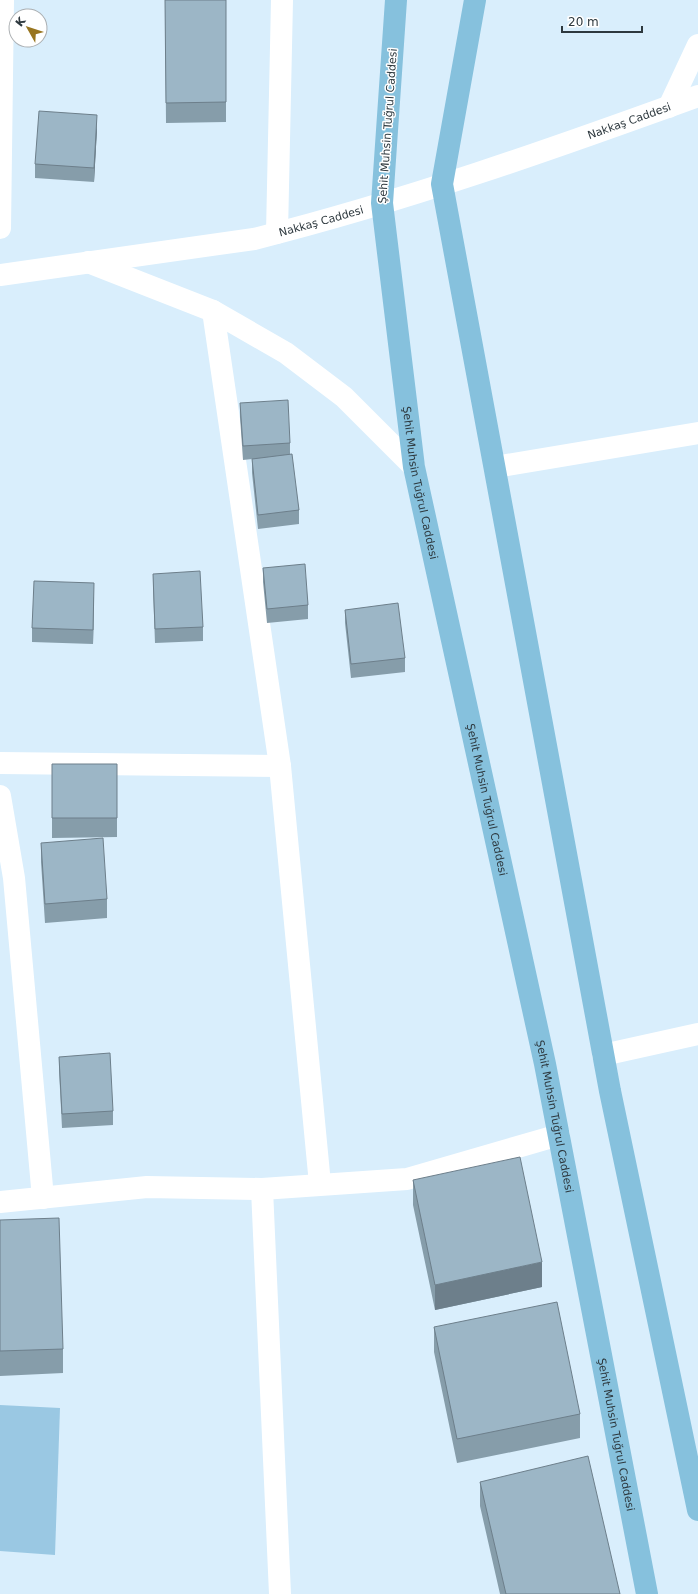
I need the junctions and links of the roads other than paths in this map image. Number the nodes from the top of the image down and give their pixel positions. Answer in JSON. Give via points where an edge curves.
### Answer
{"nodes":[{"id":1,"x":3,"y":0,"type":"edge"},
{"id":2,"x":282,"y":0,"type":"edge"},
{"id":3,"x":396,"y":0,"type":"edge"},
{"id":4,"x":476,"y":0,"type":"edge"},
{"id":5,"x":698,"y":45,"type":"edge"},
{"id":6,"x":698,"y":96,"type":"edge"},
{"id":7,"x":669,"y":107,"type":"junction"},
{"id":8,"x":442,"y":184,"type":"junction"},
{"id":9,"x":382,"y":203,"type":"junction"},
{"id":10,"x":0,"y":228,"type":"edge"},
{"id":11,"x":277,"y":233,"type":"junction"},
{"id":12,"x":87,"y":261,"type":"junction"},
{"id":13,"x":0,"y":275,"type":"edge"},
{"id":14,"x":213,"y":311,"type":"junction"},
{"id":15,"x":698,"y":433,"type":"edge"},
{"id":16,"x":414,"y":467,"type":"junction"},
{"id":17,"x":495,"y":467,"type":"junction"},
{"id":18,"x":0,"y":763,"type":"edge"},
{"id":19,"x":280,"y":766,"type":"junction"},
{"id":20,"x":0,"y":796,"type":"edge"},
{"id":21,"x":698,"y":1034,"type":"edge"},
{"id":22,"x":603,"y":1055,"type":"junction"},
{"id":23,"x":559,"y":1135,"type":"junction"},
{"id":24,"x":320,"y":1184,"type":"junction"},
{"id":25,"x":262,"y":1189,"type":"junction"},
{"id":26,"x":43,"y":1198,"type":"junction"},
{"id":27,"x":0,"y":1202,"type":"edge"},
{"id":28,"x":698,"y":1510,"type":"edge"},
{"id":29,"x":280,"y":1594,"type":"edge"},
{"id":30,"x":647,"y":1594,"type":"edge"}],
"edges":[{"from":1,"to":10,"type":"street"},
{"from":2,"to":11,"type":"street"},
{"from":3,"to":9,"type":"main road","name":"Şehit Muhsin Tuğrul Caddesi"},
{"from":4,"to":8,"type":"main road"},
{"from":5,"to":7,"type":"street"},
{"from":6,"to":7,"type":"street","name":"Nakkaş Caddesi"},
{"from":7,"to":8,"type":"street","name":"Nakkaş Caddesi","via":[[561,146]]},
{"from":8,"to":9,"type":"street","name":"Nakkaş Caddesi"},
{"from":8,"to":17,"type":"main road"},
{"from":9,"to":11,"type":"street","name":"Nakkaş Caddesi"},
{"from":9,"to":16,"type":"main road","name":"Şehit Muhsin Tuğrul Caddesi"},
{"from":11,"to":12,"type":"street","name":"Nakkaş Caddesi","via":[[254,239]]},
{"from":12,"to":13,"type":"street","name":"Nakkaş Caddesi"},
{"from":12,"to":14,"type":"street"},
{"from":14,"to":16,"type":"street","via":[[286,353],[344,397]]},
{"from":14,"to":19,"type":"street"},
{"from":15,"to":17,"type":"street"},
{"from":16,"to":23,"type":"main road","name":"Şehit Muhsin Tuğrul Caddesi"},
{"from":17,"to":22,"type":"main road"},
{"from":18,"to":19,"type":"street"},
{"from":19,"to":24,"type":"street"},
{"from":20,"to":26,"type":"street","via":[[14,878]]},
{"from":21,"to":22,"type":"street"},
{"from":22,"to":28,"type":"main road"},
{"from":23,"to":24,"type":"street","via":[[407,1179]]},
{"from":23,"to":30,"type":"main road","name":"Şehit Muhsin Tuğrul Caddesi"},
{"from":24,"to":25,"type":"street"},
{"from":25,"to":26,"type":"street","via":[[147,1187]]},
{"from":25,"to":29,"type":"street"},
{"from":26,"to":27,"type":"street"}]}
